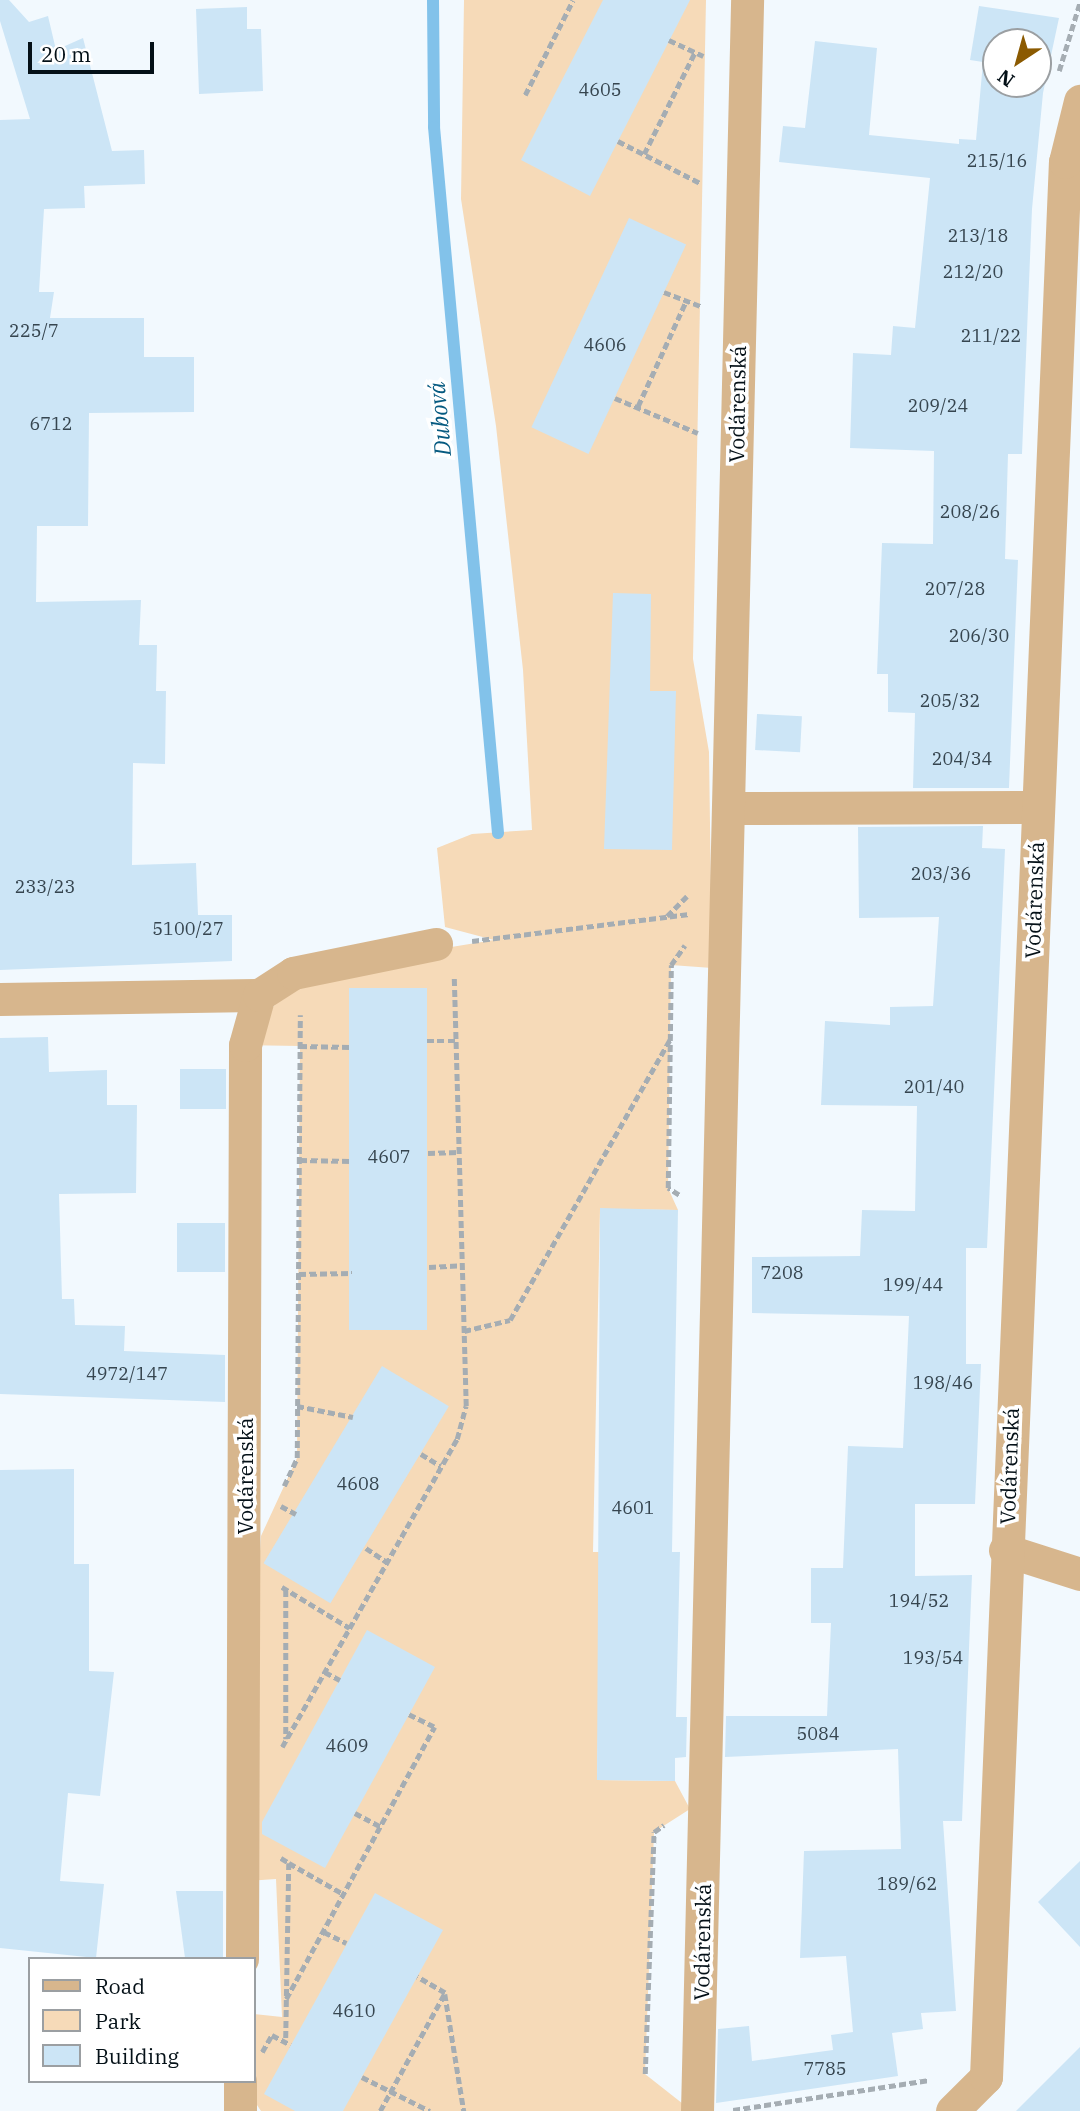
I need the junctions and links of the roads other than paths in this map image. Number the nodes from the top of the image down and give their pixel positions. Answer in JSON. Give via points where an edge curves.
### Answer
{"nodes":[{"id":1,"x":747,"y":0,"type":"edge"},
{"id":2,"x":1068,"y":91,"type":"edge"},
{"id":3,"x":1038,"y":807,"type":"junction"},
{"id":4,"x":732,"y":808,"type":"junction"},
{"id":5,"x":444,"y":944,"type":"road end"},
{"id":6,"x":259,"y":995,"type":"junction"},
{"id":7,"x":0,"y":999,"type":"edge"},
{"id":8,"x":1005,"y":1550,"type":"junction"},
{"id":9,"x":1080,"y":1574,"type":"edge"},
{"id":10,"x":242,"y":1957,"type":"edge"},
{"id":11,"x":240,"y":2083,"type":"edge"},
{"id":12,"x":240,"y":2111,"type":"edge"},
{"id":13,"x":698,"y":2111,"type":"edge"},
{"id":14,"x":952,"y":2111,"type":"edge"}],
"edges":[{"from":1,"to":4,"type":"street","name":"Vodárenská"},
{"from":2,"to":3,"type":"street","name":"Vodárenská"},
{"from":3,"to":4,"type":"street"},
{"from":3,"to":8,"type":"street","name":"Vodárenská"},
{"from":4,"to":13,"type":"street","name":"Vodárenská"},
{"from":5,"to":6,"type":"street","via":[[299,972]]},
{"from":6,"to":7,"type":"street"},
{"from":6,"to":10,"type":"street","name":"Vodárenská","via":[[245,1045],[258,1522]]},
{"from":8,"to":9,"type":"street"},
{"from":8,"to":14,"type":"street","name":"Vodárenská","via":[[986,2077]]},
{"from":11,"to":12,"type":"street"}]}
